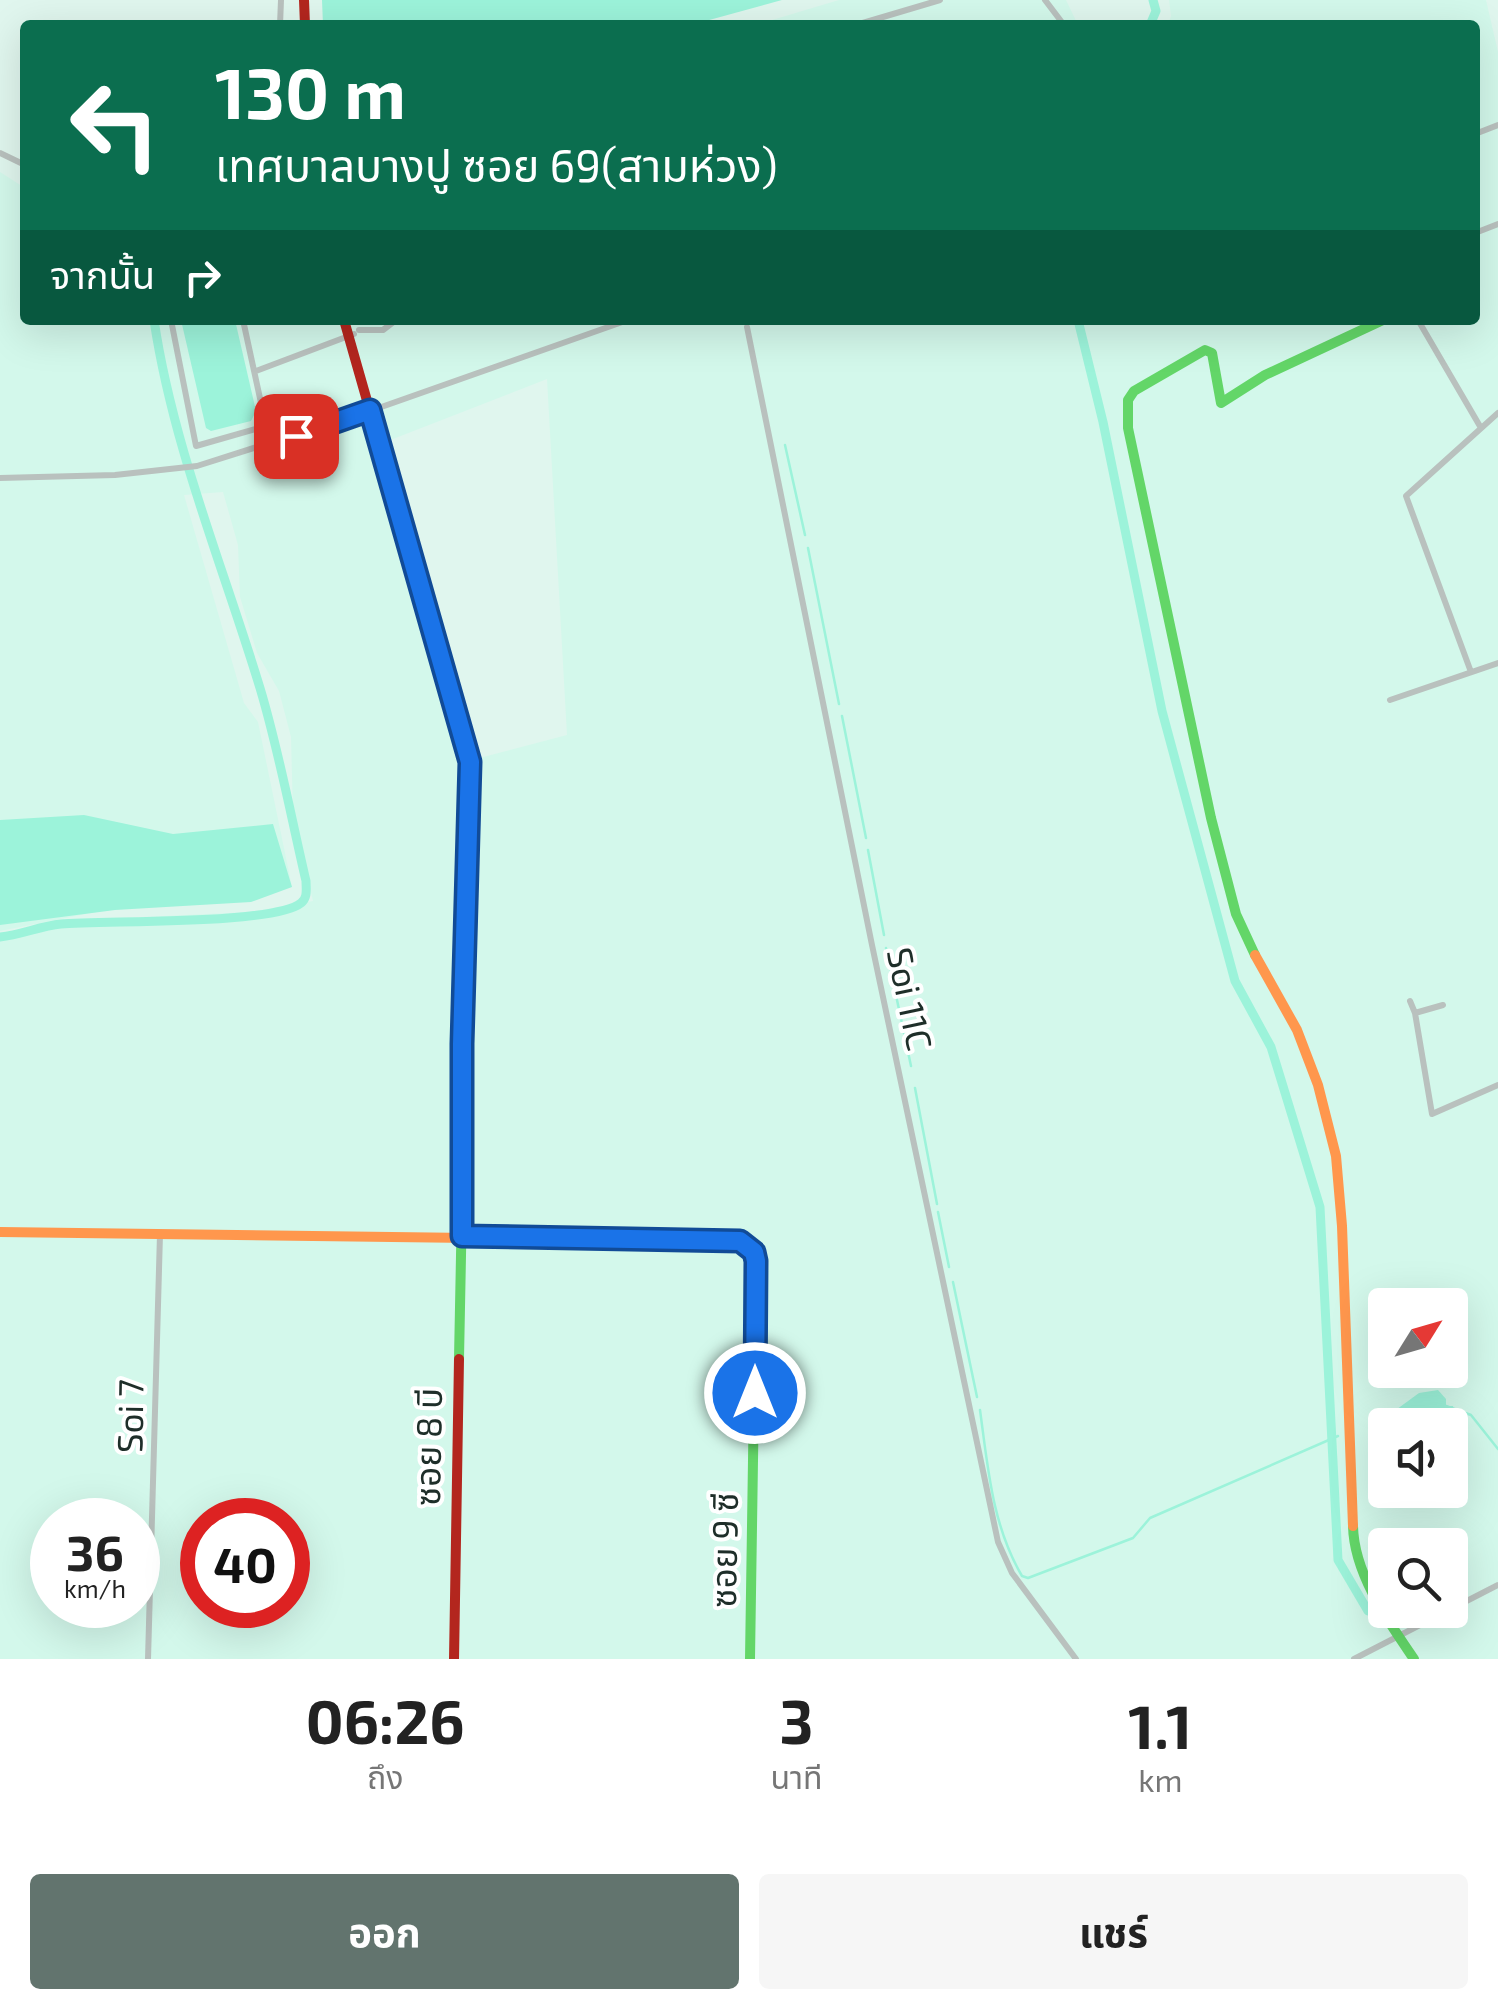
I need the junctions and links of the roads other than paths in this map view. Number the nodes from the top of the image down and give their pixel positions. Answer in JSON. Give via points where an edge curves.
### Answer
{"nodes":[{"id":1,"x":940,"y":0,"type":"edge"},
{"id":2,"x":873,"y":20,"type":"edge"},
{"id":3,"x":172,"y":325,"type":"edge"},
{"id":4,"x":244,"y":325,"type":"edge"},
{"id":5,"x":348,"y":325,"type":"edge"},
{"id":6,"x":390,"y":325,"type":"edge"},
{"id":7,"x":614,"y":325,"type":"edge"},
{"id":8,"x":1372,"y":325,"type":"edge"},
{"id":9,"x":1421,"y":325,"type":"edge"},
{"id":10,"x":747,"y":326,"type":"dead end"},
{"id":11,"x":354,"y":334,"type":"junction"},
{"id":12,"x":256,"y":371,"type":"junction"},
{"id":13,"x":370,"y":410,"type":"junction"},
{"id":14,"x":1498,"y":413,"type":"edge"},
{"id":15,"x":1481,"y":428,"type":"junction"},
{"id":16,"x":0,"y":478,"type":"edge"},
{"id":17,"x":1498,"y":663,"type":"edge"},
{"id":18,"x":1471,"y":672,"type":"junction"},
{"id":19,"x":1390,"y":700,"type":"dead end"},
{"id":20,"x":1410,"y":1001,"type":"dead end"},
{"id":21,"x":1443,"y":1006,"type":"dead end"},
{"id":22,"x":1415,"y":1013,"type":"junction"},
{"id":23,"x":1498,"y":1085,"type":"edge"},
{"id":24,"x":0,"y":1232,"type":"edge"},
{"id":25,"x":160,"y":1234,"type":"junction"},
{"id":26,"x":462,"y":1236,"type":"junction"},
{"id":27,"x":1498,"y":1585,"type":"edge"},
{"id":28,"x":1399,"y":1638,"type":"junction"},
{"id":29,"x":148,"y":1659,"type":"edge"},
{"id":30,"x":454,"y":1659,"type":"edge"},
{"id":31,"x":750,"y":1659,"type":"edge"},
{"id":32,"x":1076,"y":1659,"type":"edge"},
{"id":33,"x":1354,"y":1659,"type":"edge"},
{"id":34,"x":1414,"y":1659,"type":"edge"}],
"edges":[{"from":1,"to":2,"type":"street"},
{"from":3,"to":12,"type":"street","via":[[196,446],[266,426]]},
{"from":4,"to":12,"type":"street"},
{"from":5,"to":11,"type":"street","name":"ซอย 8 บี"},
{"from":6,"to":11,"type":"street"},
{"from":7,"to":13,"type":"street"},
{"from":8,"to":28,"type":"street","via":[[1220,403],[1212,352],[1204,350],[1144,382],[1128,400],[1128,428],[1236,914],[1297,1030],[1335,1148],[1353,1538],[1360,1566]]},
{"from":9,"to":15,"type":"street"},
{"from":10,"to":32,"type":"street","name":"Soi 11C","via":[[998,1542],[1012,1573]]},
{"from":11,"to":12,"type":"street"},
{"from":11,"to":13,"type":"street","name":"ซอย 8 บี"},
{"from":13,"to":16,"type":"street","via":[[196,466]]},
{"from":13,"to":26,"type":"street","name":"ซอย 8 บี","via":[[470,762]]},
{"from":14,"to":15,"type":"street"},
{"from":15,"to":18,"type":"street","via":[[1406,496]]},
{"from":17,"to":18,"type":"street"},
{"from":18,"to":19,"type":"street"},
{"from":20,"to":22,"type":"street"},
{"from":21,"to":22,"type":"street"},
{"from":22,"to":23,"type":"street","via":[[1432,1114]]},
{"from":24,"to":25,"type":"street"},
{"from":25,"to":26,"type":"street"},
{"from":25,"to":29,"type":"street","name":"Soi 7"},
{"from":26,"to":30,"type":"street","name":"ซอย 8 บี"},
{"from":26,"to":31,"type":"street","name":"ซอย 9 ซี","via":[[740,1241],[754,1252]]},
{"from":27,"to":28,"type":"street"},
{"from":28,"to":33,"type":"street"},
{"from":28,"to":34,"type":"street"}]}
